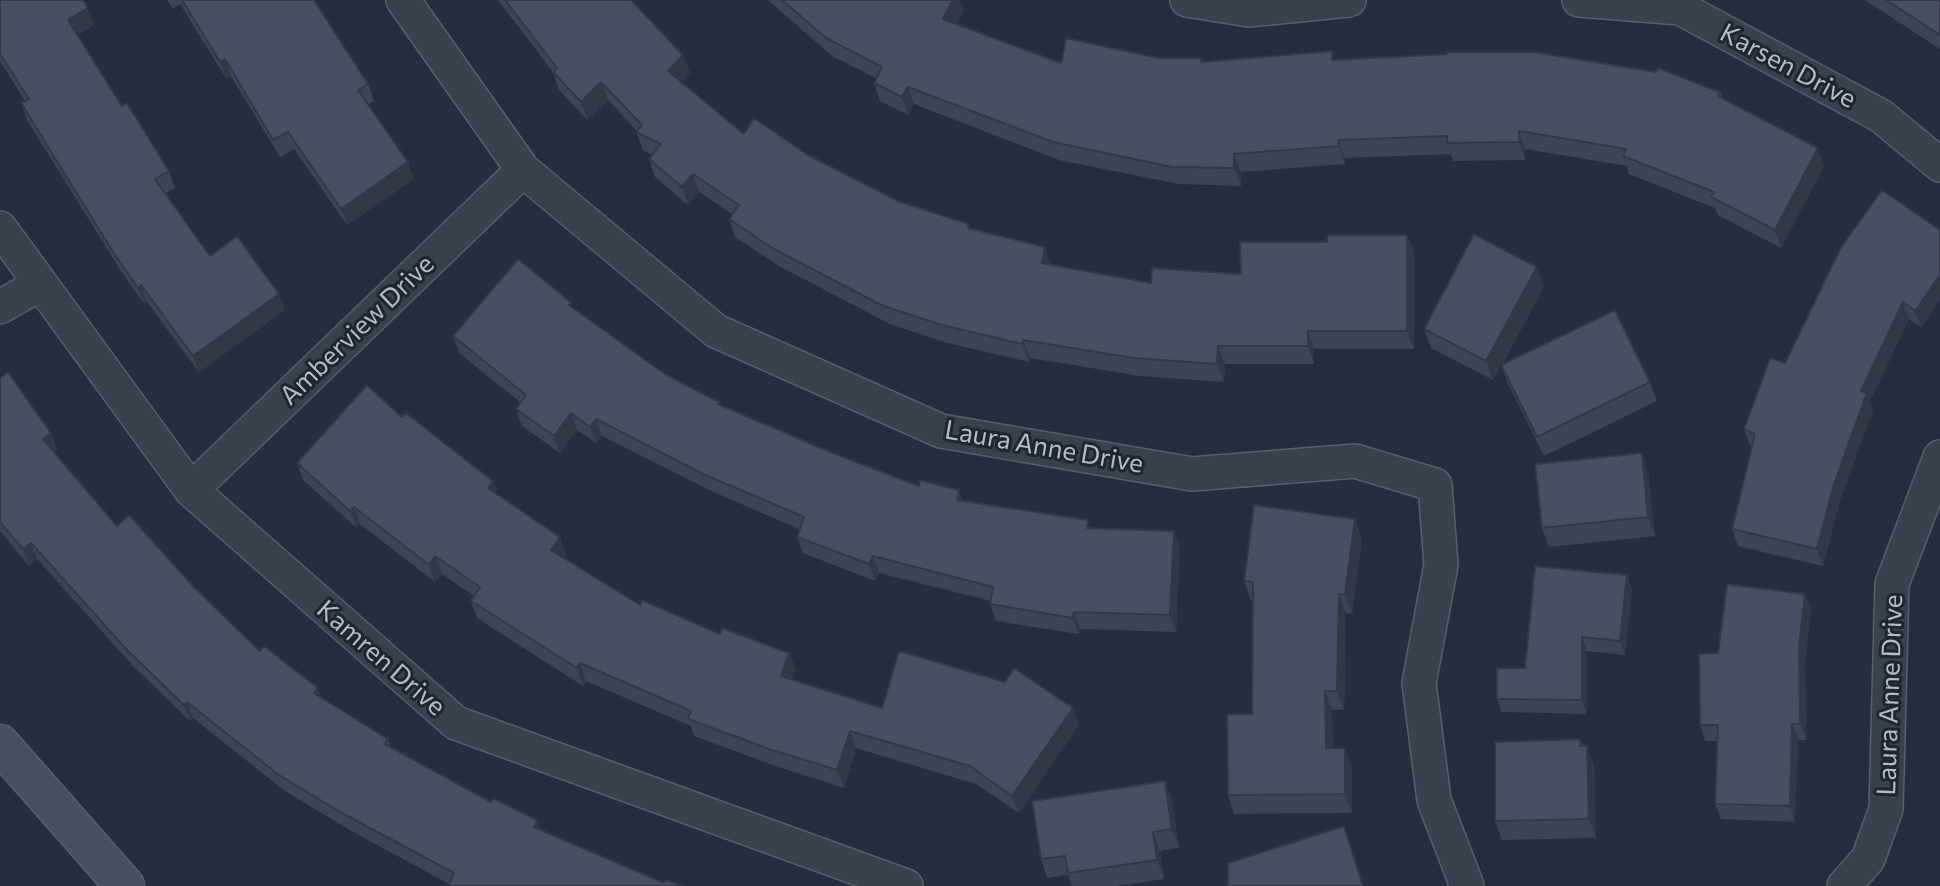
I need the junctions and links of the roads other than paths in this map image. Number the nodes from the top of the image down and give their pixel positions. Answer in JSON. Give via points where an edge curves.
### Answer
{"nodes":[{"id":1,"x":403,"y":0,"type":"edge"},
{"id":2,"x":1187,"y":0,"type":"edge"},
{"id":3,"x":1349,"y":0,"type":"edge"},
{"id":4,"x":1579,"y":0,"type":"edge"},
{"id":5,"x":1940,"y":165,"type":"edge"},
{"id":6,"x":523,"y":170,"type":"junction"},
{"id":7,"x":1,"y":230,"type":"edge"},
{"id":8,"x":40,"y":284,"type":"junction"},
{"id":9,"x":0,"y":307,"type":"edge"},
{"id":10,"x":1940,"y":457,"type":"edge"},
{"id":11,"x":191,"y":491,"type":"junction"},
{"id":12,"x":0,"y":744,"type":"edge"},
{"id":13,"x":125,"y":886,"type":"edge"},
{"id":14,"x":906,"y":886,"type":"edge"},
{"id":15,"x":1467,"y":886,"type":"edge"},
{"id":16,"x":1843,"y":886,"type":"edge"}],
"edges":[{"from":1,"to":6,"type":"street","name":"Laura Anne Drive"},
{"from":2,"to":3,"type":"street","via":[[1249,10]]},
{"from":4,"to":5,"type":"street","name":"Karsen Drive","via":[[1680,8],[1881,116]]},
{"from":6,"to":11,"type":"street","name":"Amberview Drive"},
{"from":6,"to":15,"type":"street","name":"Laura Anne Drive","via":[[716,331],[941,431],[1192,474],[1354,461],[1435,485],[1441,565],[1419,683],[1434,800]]},
{"from":7,"to":8,"type":"street","name":"Kamren Drive"},
{"from":8,"to":9,"type":"street"},
{"from":8,"to":11,"type":"street","name":"Kamren Drive"},
{"from":10,"to":16,"type":"street","name":"Laura Anne Drive","via":[[1892,583],[1886,809],[1868,859]]},
{"from":11,"to":14,"type":"street","name":"Kamren Drive","via":[[456,723]]},
{"from":12,"to":13,"type":"street"}]}
